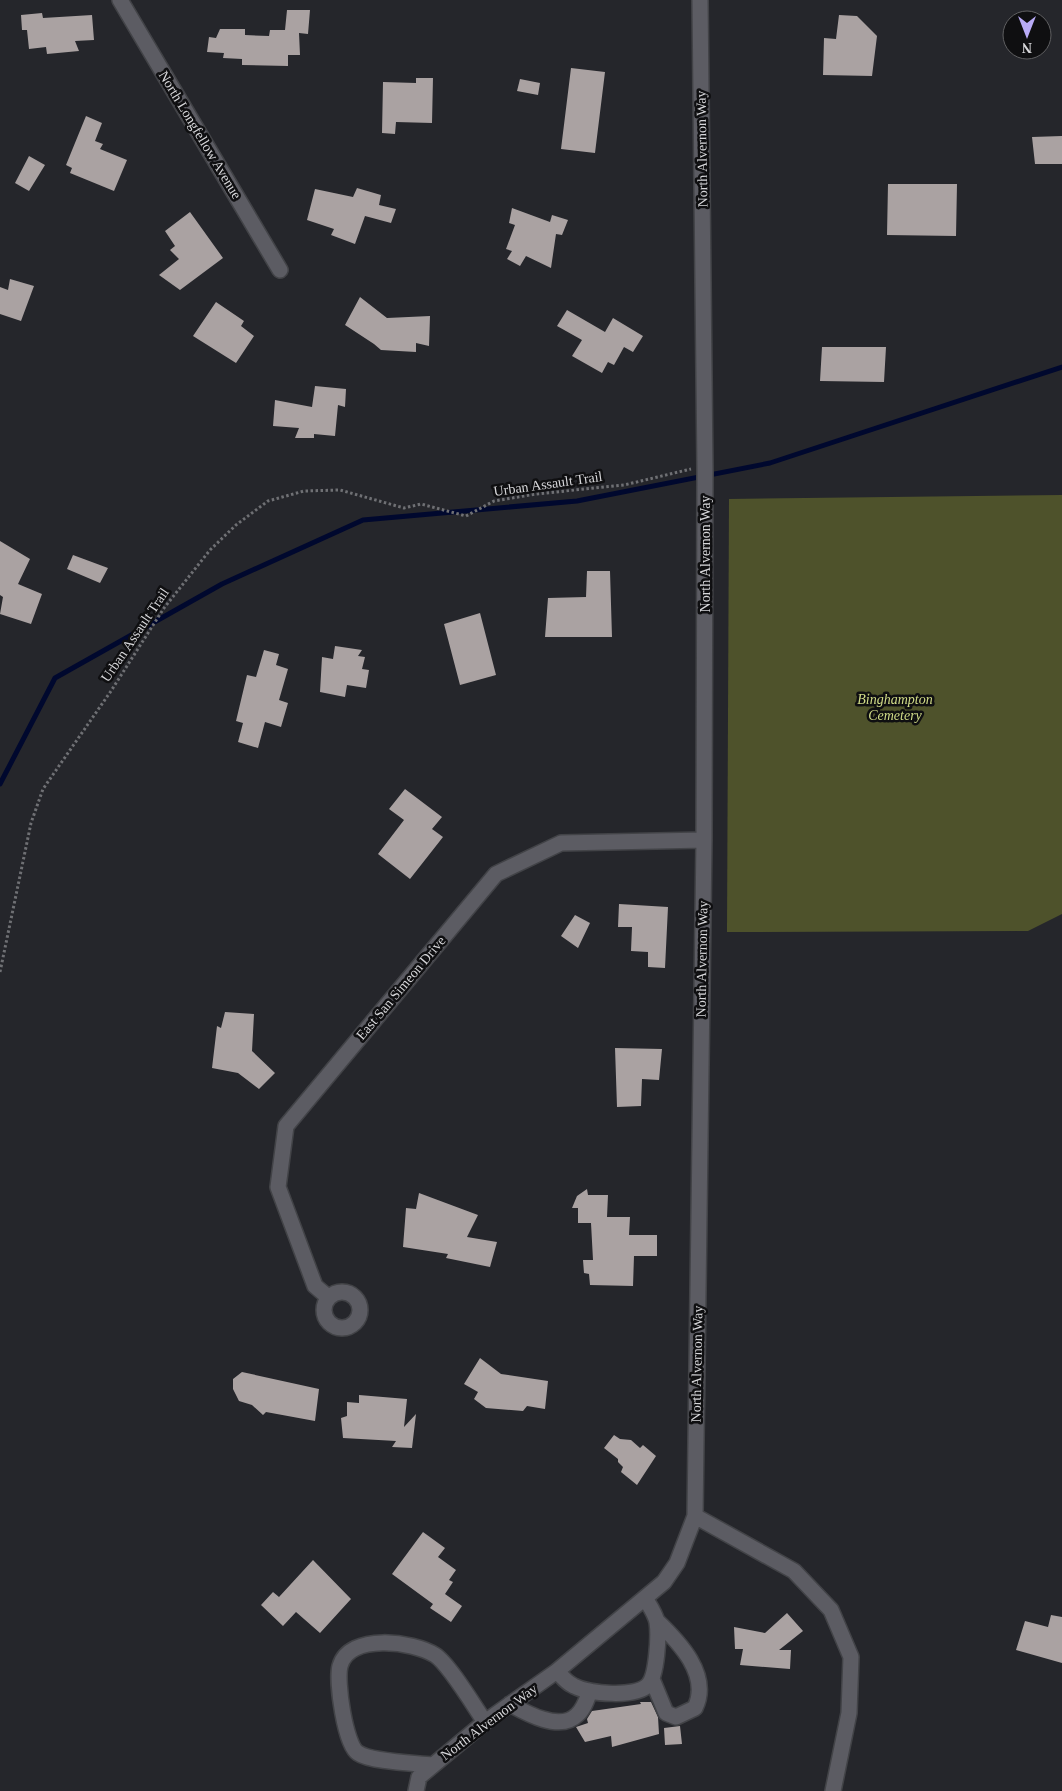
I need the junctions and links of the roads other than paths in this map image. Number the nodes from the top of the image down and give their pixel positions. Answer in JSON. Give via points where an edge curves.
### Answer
{"nodes":[{"id":1,"x":120,"y":0,"type":"edge"},
{"id":2,"x":700,"y":0,"type":"edge"},
{"id":3,"x":280,"y":270,"type":"dead end"},
{"id":4,"x":704,"y":840,"type":"junction"},
{"id":5,"x":328,"y":1297,"type":"dead end"},
{"id":6,"x":696,"y":1516,"type":"junction"},
{"id":7,"x":645,"y":1598,"type":"junction"},
{"id":8,"x":657,"y":1621,"type":"junction"},
{"id":9,"x":557,"y":1671,"type":"junction"},
{"id":10,"x":652,"y":1679,"type":"junction"},
{"id":11,"x":590,"y":1691,"type":"junction"},
{"id":12,"x":510,"y":1704,"type":"junction"},
{"id":13,"x":485,"y":1722,"type":"junction"},
{"id":14,"x":432,"y":1766,"type":"junction"},
{"id":15,"x":416,"y":1791,"type":"edge"},
{"id":16,"x":833,"y":1791,"type":"edge"}],
"edges":[{"from":1,"to":3,"type":"street","name":"North Longfellow Avenue"},
{"from":2,"to":4,"type":"street","name":"North Alvernon Way","via":[[705,467]]},
{"from":4,"to":5,"type":"street","name":"East San Simeon Drive","via":[[561,843],[496,874],[286,1126],[278,1187],[315,1286]]},
{"from":4,"to":6,"type":"street","name":"North Alvernon Way"},
{"from":6,"to":7,"type":"street","name":"North Alvernon Way","via":[[677,1563],[664,1582]]},
{"from":6,"to":16,"type":"street","via":[[794,1571],[831,1610],[851,1657],[849,1713]]},
{"from":7,"to":8,"type":"street"},
{"from":7,"to":9,"type":"street","name":"North Alvernon Way"},
{"from":8,"to":10,"type":"street"},
{"from":8,"to":10,"type":"street","via":[[675,1637],[696,1672],[699,1689],[694,1708],[676,1717],[666,1713]]},
{"from":9,"to":11,"type":"street","via":[[566,1682]]},
{"from":9,"to":12,"type":"street","name":"North Alvernon Way"},
{"from":10,"to":11,"type":"street","via":[[646,1688],[632,1692]]},
{"from":11,"to":12,"type":"street","via":[[578,1715],[561,1721],[538,1719]]},
{"from":12,"to":13,"type":"street","name":"North Alvernon Way"},
{"from":13,"to":14,"type":"street","name":"North Alvernon Way"},
{"from":13,"to":14,"type":"street","via":[[436,1655],[403,1644],[388,1643],[362,1646],[351,1651],[340,1666],[339,1680],[346,1734],[352,1748],[369,1757]]},
{"from":14,"to":15,"type":"street","name":"North Alvernon Way","via":[[419,1777]]}]}
